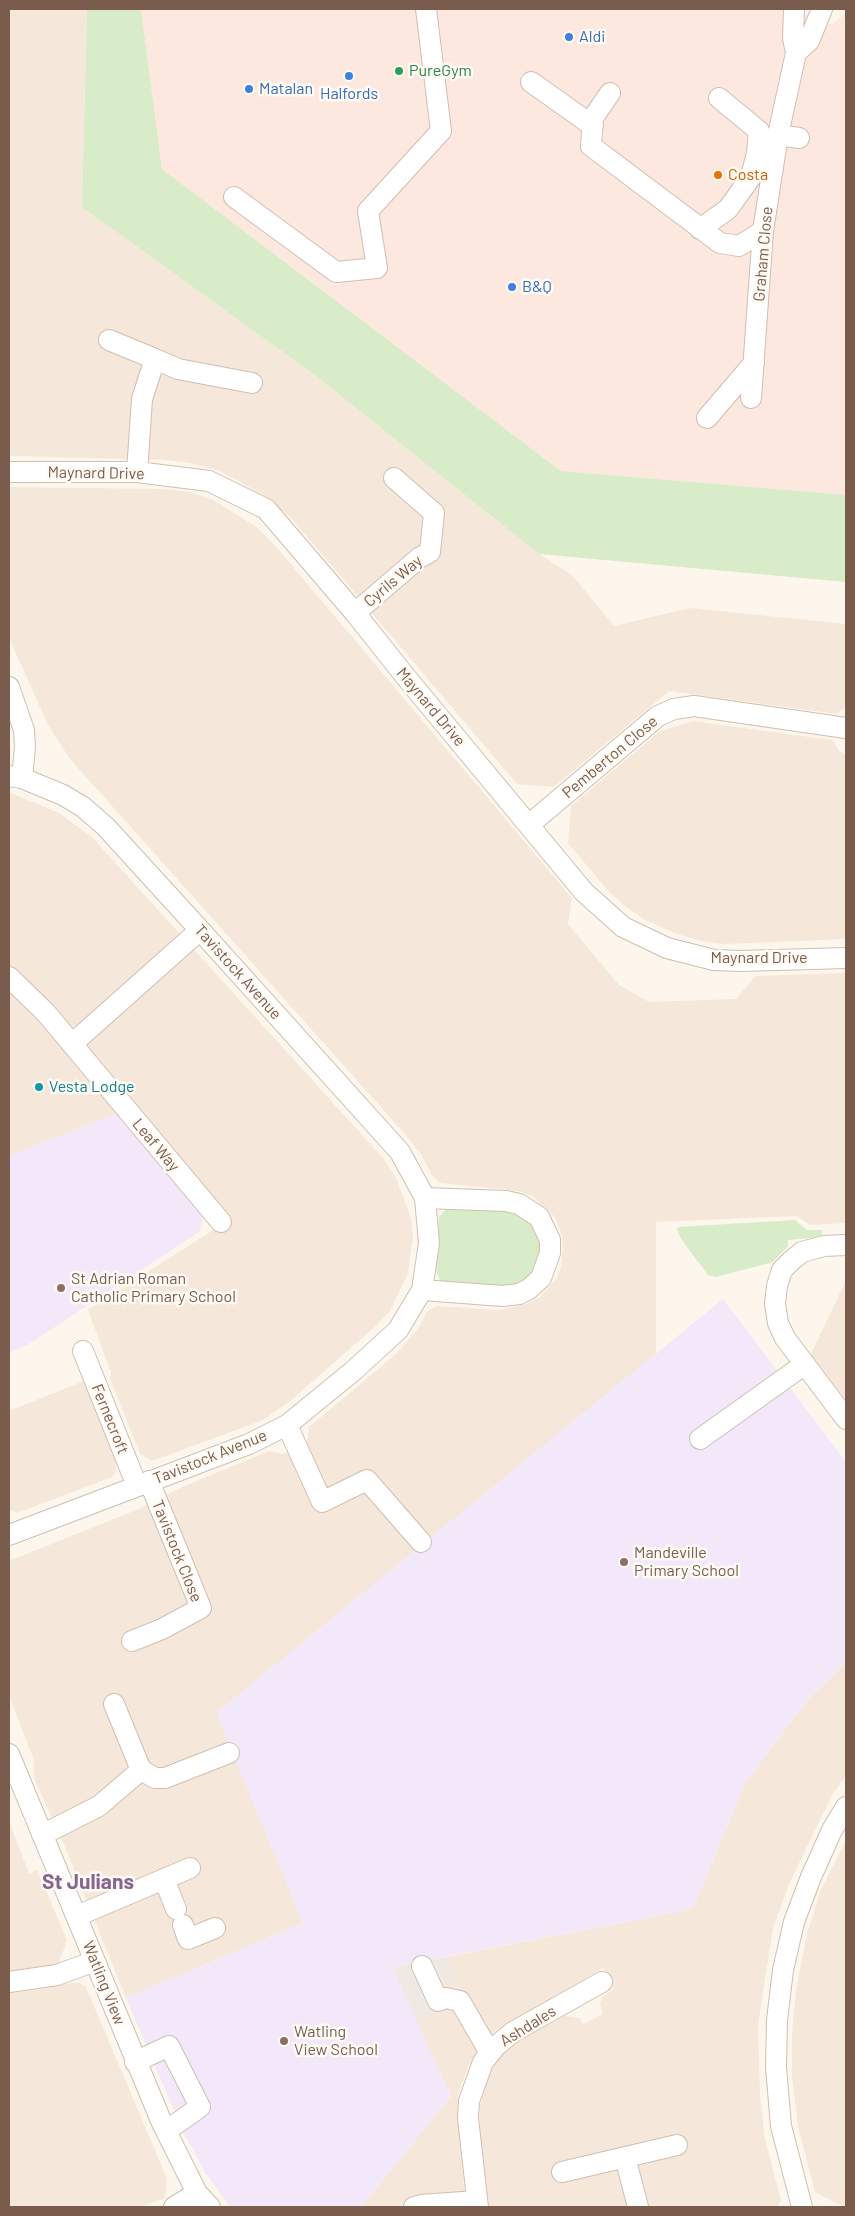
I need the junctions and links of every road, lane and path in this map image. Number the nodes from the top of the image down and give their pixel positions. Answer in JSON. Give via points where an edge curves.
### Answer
{"nodes":[{"id":1,"x":426,"y":9,"type":"edge"},
{"id":2,"x":794,"y":9,"type":"edge"},
{"id":3,"x":822,"y":9,"type":"edge"},
{"id":4,"x":796,"y":53,"type":"junction"},
{"id":5,"x":531,"y":82,"type":"dead end"},
{"id":6,"x":610,"y":93,"type":"dead end"},
{"id":7,"x":719,"y":98,"type":"dead end"},
{"id":8,"x":593,"y":126,"type":"junction"},
{"id":9,"x":778,"y":135,"type":"junction"},
{"id":10,"x":799,"y":138,"type":"dead end"},
{"id":11,"x":234,"y":197,"type":"dead end"},
{"id":12,"x":700,"y":229,"type":"junction"},
{"id":13,"x":763,"y":231,"type":"junction"},
{"id":14,"x":109,"y":340,"type":"dead end"},
{"id":15,"x":154,"y":359,"type":"junction"},
{"id":16,"x":754,"y":363,"type":"junction"},
{"id":17,"x":252,"y":383,"type":"dead end"},
{"id":18,"x":751,"y":398,"type":"dead end"},
{"id":19,"x":707,"y":418,"type":"dead end"},
{"id":20,"x":9,"y":472,"type":"edge"},
{"id":21,"x":137,"y":472,"type":"junction"},
{"id":22,"x":394,"y":478,"type":"dead end"},
{"id":23,"x":356,"y":613,"type":"junction"},
{"id":24,"x":9,"y":688,"type":"edge"},
{"id":25,"x":846,"y":728,"type":"edge"},
{"id":26,"x":15,"y":777,"type":"edge"},
{"id":27,"x":530,"y":824,"type":"junction"},
{"id":28,"x":200,"y":930,"type":"junction"},
{"id":29,"x":846,"y":958,"type":"edge"},
{"id":30,"x":9,"y":977,"type":"edge"},
{"id":31,"x":72,"y":1044,"type":"junction"},
{"id":32,"x":425,"y":1198,"type":"junction"},
{"id":33,"x":221,"y":1222,"type":"dead end"},
{"id":34,"x":846,"y":1245,"type":"edge"},
{"id":35,"x":422,"y":1290,"type":"junction"},
{"id":36,"x":83,"y":1351,"type":"dead end"},
{"id":37,"x":805,"y":1364,"type":"junction"},
{"id":38,"x":846,"y":1419,"type":"edge"},
{"id":39,"x":287,"y":1425,"type":"junction"},
{"id":40,"x":700,"y":1439,"type":"dead end"},
{"id":41,"x":143,"y":1484,"type":"junction"},
{"id":42,"x":9,"y":1534,"type":"edge"},
{"id":43,"x":421,"y":1542,"type":"dead end"},
{"id":44,"x":132,"y":1641,"type":"dead end"},
{"id":45,"x":114,"y":1704,"type":"dead end"},
{"id":46,"x":229,"y":1753,"type":"dead end"},
{"id":47,"x":9,"y":1754,"type":"edge"},
{"id":48,"x":141,"y":1770,"type":"junction"},
{"id":49,"x":846,"y":1807,"type":"edge"},
{"id":50,"x":42,"y":1835,"type":"junction"},
{"id":51,"x":190,"y":1868,"type":"dead end"},
{"id":52,"x":164,"y":1879,"type":"junction"},
{"id":53,"x":76,"y":1916,"type":"junction"},
{"id":54,"x":215,"y":1928,"type":"dead end"},
{"id":55,"x":95,"y":1961,"type":"junction"},
{"id":56,"x":422,"y":1966,"type":"dead end"},
{"id":57,"x":9,"y":1982,"type":"edge"},
{"id":58,"x":602,"y":1982,"type":"dead end"},
{"id":59,"x":490,"y":2054,"type":"junction"},
{"id":60,"x":135,"y":2062,"type":"junction"},
{"id":61,"x":166,"y":2131,"type":"junction"},
{"id":62,"x":677,"y":2145,"type":"dead end"},
{"id":63,"x":625,"y":2157,"type":"junction"},
{"id":64,"x":562,"y":2172,"type":"dead end"},
{"id":65,"x":204,"y":2200,"type":"edge"},
{"id":66,"x":478,"y":2204,"type":"edge"},
{"id":67,"x":174,"y":2207,"type":"edge"},
{"id":68,"x":414,"y":2207,"type":"edge"},
{"id":69,"x":638,"y":2207,"type":"edge"},
{"id":70,"x":802,"y":2207,"type":"edge"}],
"edges":[{"from":1,"to":11,"type":"street","via":[[441,131],[368,212],[377,268],[336,272]]},
{"from":2,"to":4,"type":"street","name":"Graham Close"},
{"from":3,"to":4,"type":"street","name":"Graham Close","via":[[809,41]]},
{"from":4,"to":9,"type":"street","name":"Graham Close"},
{"from":5,"to":8,"type":"street"},
{"from":6,"to":8,"type":"street","via":[[593,118]]},
{"from":7,"to":12,"type":"street","via":[[759,131],[757,152],[751,177],[728,209]]},
{"from":8,"to":12,"type":"street","via":[[591,146]]},
{"from":9,"to":10,"type":"street"},
{"from":9,"to":13,"type":"street","name":"Graham Close"},
{"from":12,"to":13,"type":"street","via":[[720,243],[740,246]]},
{"from":13,"to":16,"type":"street","name":"Graham Close"},
{"from":14,"to":15,"type":"street"},
{"from":15,"to":17,"type":"street","via":[[178,369]]},
{"from":15,"to":21,"type":"street","via":[[142,399]]},
{"from":16,"to":18,"type":"street","name":"Graham Close"},
{"from":16,"to":19,"type":"street"},
{"from":20,"to":21,"type":"street","name":"Maynard Drive"},
{"from":21,"to":23,"type":"street","name":"Maynard Drive","via":[[209,481],[266,509]]},
{"from":22,"to":23,"type":"street","name":"Cyrils Way","via":[[434,513],[430,552]]},
{"from":23,"to":27,"type":"street","name":"Maynard Drive"},
{"from":24,"to":26,"type":"street","via":[[24,730],[25,747]]},
{"from":25,"to":27,"type":"street","name":"Pemberton Close","via":[[694,706],[674,708],[658,716]]},
{"from":26,"to":28,"type":"street","name":"Tavistock Avenue","via":[[62,795],[83,807],[106,827]]},
{"from":27,"to":29,"type":"street","name":"Maynard Drive","via":[[584,892],[623,927],[652,942],[691,956],[714,960]]},
{"from":28,"to":31,"type":"street"},
{"from":28,"to":32,"type":"street","name":"Tavistock Avenue","via":[[400,1152]]},
{"from":30,"to":31,"type":"street","name":"Leaf Way"},
{"from":31,"to":33,"type":"street","name":"Leaf Way"},
{"from":32,"to":35,"type":"street","name":"Tavistock Avenue","via":[[429,1243]]},
{"from":32,"to":35,"type":"street","via":[[498,1200],[518,1204],[538,1217],[550,1240],[550,1253],[541,1278],[519,1294],[503,1296]]},
{"from":34,"to":37,"type":"street","via":[[802,1252],[782,1270],[775,1304],[778,1323]]},
{"from":35,"to":39,"type":"street","name":"Tavistock Avenue","via":[[398,1330]]},
{"from":36,"to":41,"type":"street","name":"Fernecroft"},
{"from":37,"to":38,"type":"street"},
{"from":37,"to":40,"type":"street"},
{"from":39,"to":41,"type":"street","name":"Tavistock Avenue","via":[[250,1444]]},
{"from":39,"to":43,"type":"street","via":[[322,1502],[367,1480]]},
{"from":41,"to":42,"type":"street","name":"Tavistock Avenue"},
{"from":41,"to":44,"type":"street","name":"Tavistock Close","via":[[201,1608]]},
{"from":45,"to":48,"type":"street"},
{"from":46,"to":48,"type":"street","via":[[165,1778],[155,1778]]},
{"from":47,"to":50,"type":"street","name":"Watling View"},
{"from":48,"to":50,"type":"street","via":[[99,1806]]},
{"from":49,"to":70,"type":"street","via":[[810,1877],[794,1922],[783,1970],[777,2020],[776,2067],[781,2126]]},
{"from":50,"to":53,"type":"street","name":"Watling View"},
{"from":51,"to":52,"type":"street"},
{"from":52,"to":53,"type":"street"},
{"from":52,"to":54,"type":"street","via":[[188,1939]]},
{"from":53,"to":55,"type":"street","name":"Watling View"},
{"from":55,"to":57,"type":"street","via":[[58,1975]]},
{"from":55,"to":60,"type":"street","name":"Watling View"},
{"from":56,"to":59,"type":"street","via":[[438,2001],[446,1998],[460,2000]]},
{"from":58,"to":59,"type":"street","name":"Ashdales","via":[[513,2032]]},
{"from":59,"to":66,"type":"street","name":"Ashdales","via":[[474,2082],[469,2101]]},
{"from":60,"to":61,"type":"street","name":"Watling View"},
{"from":60,"to":61,"type":"street","via":[[169,2046],[200,2107]]},
{"from":61,"to":65,"type":"street","name":"Watling View"},
{"from":62,"to":63,"type":"street"},
{"from":63,"to":64,"type":"street"},
{"from":63,"to":69,"type":"street"},
{"from":65,"to":67,"type":"street"},
{"from":66,"to":68,"type":"street"}]}
